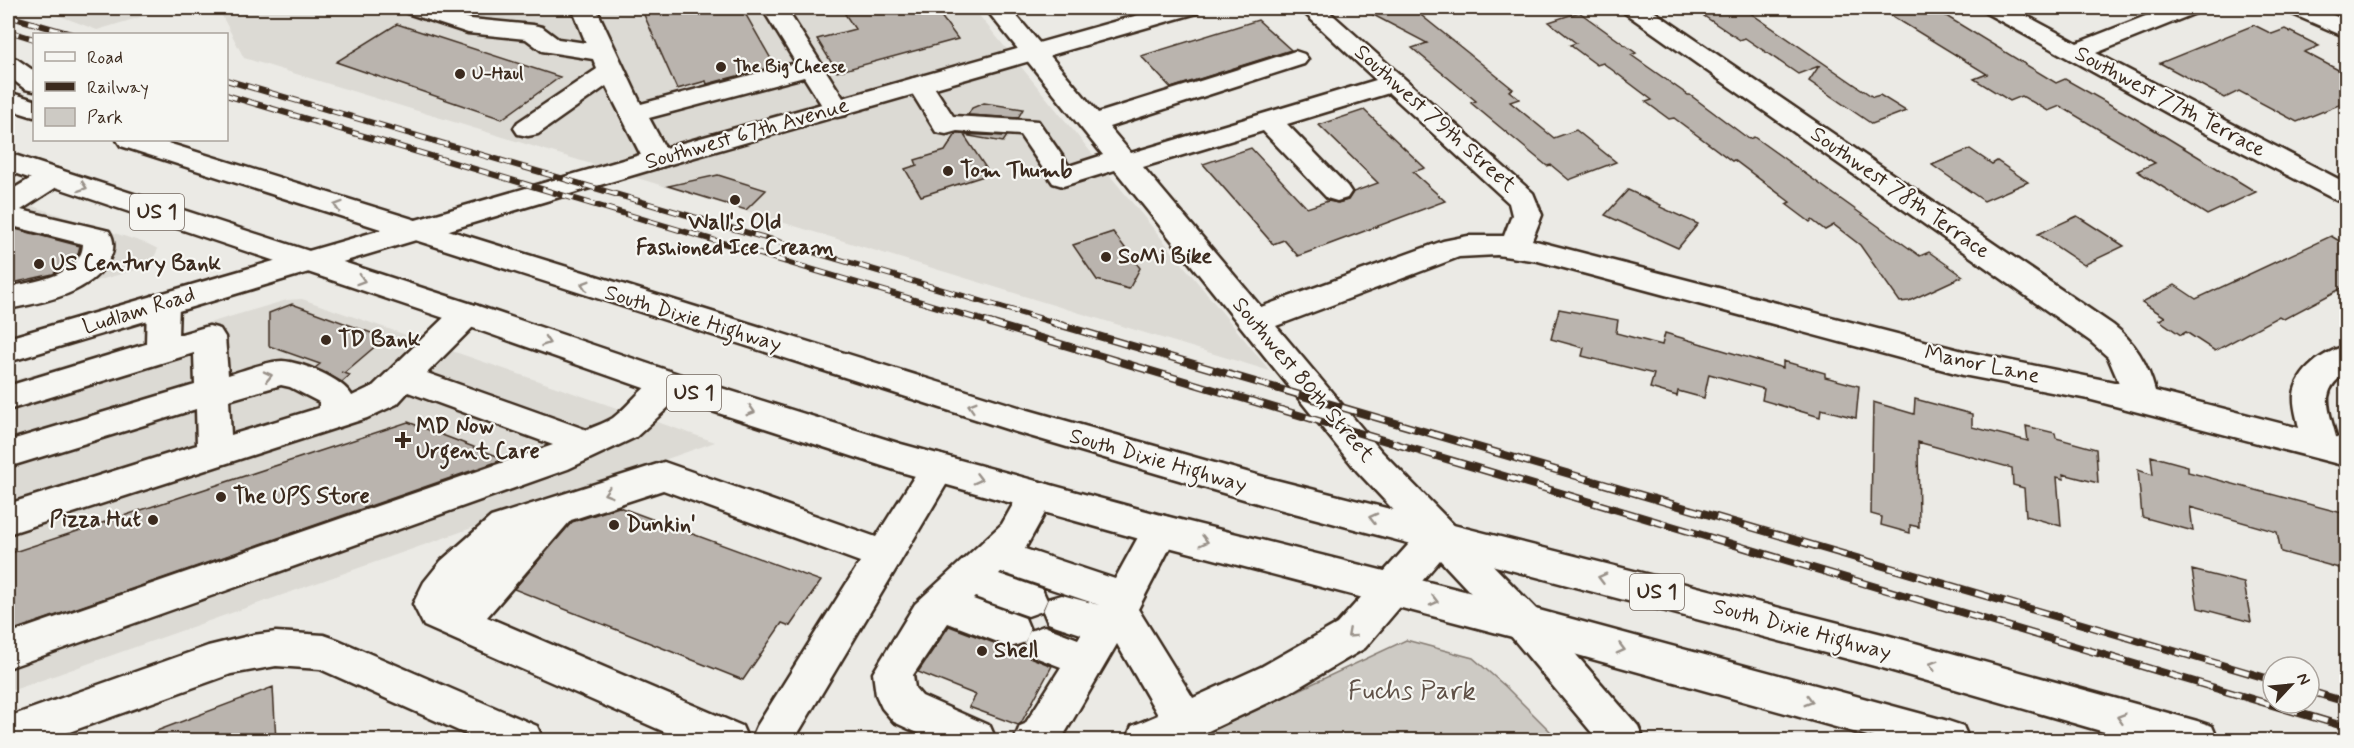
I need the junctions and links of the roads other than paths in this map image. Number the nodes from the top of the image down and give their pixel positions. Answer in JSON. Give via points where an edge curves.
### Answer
{"nodes":[{"id":1,"x":416,"y":8,"type":"edge"},
{"id":2,"x":584,"y":8,"type":"edge"},
{"id":3,"x":774,"y":8,"type":"edge"},
{"id":4,"x":997,"y":8,"type":"edge"},
{"id":5,"x":1188,"y":8,"type":"edge"},
{"id":6,"x":1311,"y":8,"type":"edge"},
{"id":7,"x":1634,"y":8,"type":"edge"},
{"id":8,"x":1995,"y":8,"type":"edge"},
{"id":9,"x":2187,"y":8,"type":"edge"},
{"id":10,"x":2299,"y":8,"type":"edge"},
{"id":11,"x":2346,"y":30,"type":"edge"},
{"id":12,"x":1032,"y":52,"type":"junction"},
{"id":13,"x":2076,"y":52,"type":"junction"},
{"id":14,"x":1295,"y":59,"type":"dead end"},
{"id":15,"x":607,"y":62,"type":"junction"},
{"id":16,"x":8,"y":64,"type":"edge"},
{"id":17,"x":811,"y":67,"type":"junction"},
{"id":18,"x":33,"y":82,"type":"edge"},
{"id":19,"x":1395,"y":82,"type":"junction"},
{"id":20,"x":920,"y":85,"type":"junction"},
{"id":21,"x":8,"y":100,"type":"edge"},
{"id":22,"x":33,"y":109,"type":"edge"},
{"id":23,"x":837,"y":109,"type":"junction"},
{"id":24,"x":633,"y":114,"type":"junction"},
{"id":25,"x":1085,"y":117,"type":"junction"},
{"id":26,"x":1268,"y":120,"type":"junction"},
{"id":27,"x":528,"y":128,"type":"dead end"},
{"id":28,"x":1028,"y":128,"type":"junction"},
{"id":29,"x":134,"y":141,"type":"edge"},
{"id":30,"x":657,"y":159,"type":"junction"},
{"id":31,"x":1122,"y":161,"type":"junction"},
{"id":32,"x":31,"y":170,"type":"edge"},
{"id":33,"x":8,"y":186,"type":"edge"},
{"id":34,"x":1337,"y":192,"type":"dead end"},
{"id":35,"x":2346,"y":194,"type":"edge"},
{"id":36,"x":8,"y":205,"type":"edge"},
{"id":37,"x":8,"y":216,"type":"edge"},
{"id":38,"x":414,"y":230,"type":"junction"},
{"id":39,"x":1515,"y":246,"type":"junction"},
{"id":40,"x":306,"y":262,"type":"junction"},
{"id":41,"x":8,"y":298,"type":"edge"},
{"id":42,"x":163,"y":304,"type":"junction"},
{"id":43,"x":467,"y":314,"type":"junction"},
{"id":44,"x":1254,"y":321,"type":"junction"},
{"id":45,"x":8,"y":350,"type":"edge"},
{"id":46,"x":162,"y":351,"type":"junction"},
{"id":47,"x":2346,"y":358,"type":"edge"},
{"id":48,"x":404,"y":378,"type":"junction"},
{"id":49,"x":671,"y":385,"type":"junction"},
{"id":50,"x":212,"y":392,"type":"junction"},
{"id":51,"x":8,"y":398,"type":"edge"},
{"id":52,"x":2140,"y":399,"type":"junction"},
{"id":53,"x":336,"y":415,"type":"junction"},
{"id":54,"x":590,"y":445,"type":"junction"},
{"id":55,"x":2333,"y":449,"type":"edge"},
{"id":56,"x":215,"y":453,"type":"junction"},
{"id":57,"x":8,"y":454,"type":"edge"},
{"id":58,"x":938,"y":468,"type":"junction"},
{"id":59,"x":1037,"y":495,"type":"junction"},
{"id":60,"x":8,"y":519,"type":"edge"},
{"id":61,"x":1161,"y":530,"type":"junction"},
{"id":62,"x":1439,"y":535,"type":"junction"},
{"id":63,"x":884,"y":555,"type":"junction"},
{"id":64,"x":969,"y":579,"type":"junction"},
{"id":65,"x":1389,"y":590,"type":"junction"},
{"id":66,"x":1116,"y":611,"type":"junction"},
{"id":67,"x":1036,"y":621,"type":"junction"},
{"id":68,"x":1524,"y":623,"type":"junction"},
{"id":69,"x":8,"y":651,"type":"edge"},
{"id":70,"x":1087,"y":660,"type":"junction"},
{"id":71,"x":1185,"y":723,"type":"junction"},
{"id":72,"x":8,"y":736,"type":"edge"},
{"id":73,"x":522,"y":741,"type":"edge"},
{"id":74,"x":727,"y":741,"type":"edge"},
{"id":75,"x":772,"y":741,"type":"edge"},
{"id":76,"x":975,"y":741,"type":"edge"},
{"id":77,"x":1035,"y":741,"type":"edge"},
{"id":78,"x":1148,"y":741,"type":"edge"},
{"id":79,"x":1623,"y":741,"type":"edge"},
{"id":80,"x":1948,"y":741,"type":"edge"},
{"id":81,"x":2197,"y":741,"type":"edge"}],
"edges":[{"from":1,"to":15,"type":"main road","via":[[468,26],[533,32],[551,46]]},
{"from":2,"to":15,"type":"main road"},
{"from":3,"to":17,"type":"main road"},
{"from":4,"to":12,"type":"main road","name":"Southwest 80th Street"},
{"from":5,"to":12,"type":"main road","name":"Southwest 67th Avenue"},
{"from":6,"to":19,"type":"main road","name":"Southwest 79th Street"},
{"from":7,"to":52,"type":"main road","name":"Southwest 78th Terrace","via":[[2106,334],[2130,363]]},
{"from":8,"to":13,"type":"main road","name":"Southwest 77th Terrace"},
{"from":9,"to":13,"type":"main road"},
{"from":10,"to":11,"type":"main road"},
{"from":12,"to":20,"type":"main road","name":"Southwest 67th Avenue"},
{"from":12,"to":25,"type":"main road","name":"Southwest 80th Street"},
{"from":13,"to":35,"type":"main road","name":"Southwest 77th Terrace"},
{"from":14,"to":25,"type":"main road"},
{"from":15,"to":24,"type":"main road"},
{"from":15,"to":27,"type":"main road"},
{"from":16,"to":18,"type":"main road"},
{"from":17,"to":23,"type":"main road"},
{"from":17,"to":24,"type":"main road"},
{"from":19,"to":26,"type":"main road"},
{"from":19,"to":39,"type":"main road","name":"Southwest 79th Street","via":[[1523,200],[1527,215]]},
{"from":20,"to":23,"type":"main road","name":"Southwest 67th Avenue"},
{"from":20,"to":28,"type":"main road","via":[[946,126],[956,123]]},
{"from":21,"to":22,"type":"main road"},
{"from":23,"to":30,"type":"main road","name":"Southwest 67th Avenue"},
{"from":24,"to":30,"type":"main road"},
{"from":25,"to":28,"type":"main road"},
{"from":25,"to":31,"type":"main road","name":"Southwest 80th Street"},
{"from":26,"to":31,"type":"main road"},
{"from":26,"to":34,"type":"main road"},
{"from":28,"to":31,"type":"main road","via":[[1063,177]]},
{"from":38,"to":29,"type":"main road","name":"South Dixie Highway","number":"US 1","one_way":true},
{"from":30,"to":38,"type":"main road","name":"Southwest 67th Avenue"},
{"from":31,"to":44,"type":"main road","name":"Southwest 80th Street"},
{"from":32,"to":33,"type":"main road"},
{"from":32,"to":36,"type":"main road"},
{"from":32,"to":40,"type":"main road","number":"US 1","one_way":true},
{"from":37,"to":41,"type":"main road","via":[[83,233],[98,238],[100,245],[99,254],[80,275],[49,289]]},
{"from":38,"to":40,"type":"main road","name":"Southwest 67th Avenue"},
{"from":62,"to":38,"type":"main road","name":"South Dixie Highway","number":"US 1","one_way":true,"via":[[1264,491],[1039,427]]},
{"from":39,"to":44,"type":"main road","via":[[1484,244],[1454,248]]},
{"from":39,"to":52,"type":"main road","name":"Manor Lane","via":[[1963,363]]},
{"from":40,"to":42,"type":"main road","name":"Ludlam Road"},
{"from":40,"to":43,"type":"main road","number":"US 1","one_way":true},
{"from":42,"to":45,"type":"main road","name":"Ludlam Road"},
{"from":42,"to":46,"type":"main road"},
{"from":43,"to":48,"type":"main road"},
{"from":43,"to":49,"type":"main road","number":"US 1","one_way":true},
{"from":44,"to":62,"type":"main road","name":"Southwest 80th Street","via":[[1370,461]]},
{"from":46,"to":50,"type":"main road","via":[[209,337]]},
{"from":46,"to":51,"type":"main road"},
{"from":47,"to":55,"type":"main road","via":[[2319,375],[2310,397]]},
{"from":48,"to":53,"type":"main road","via":[[385,395]]},
{"from":48,"to":54,"type":"main road"},
{"from":49,"to":54,"type":"main road","via":[[624,428]]},
{"from":49,"to":58,"type":"main road","number":"US 1","one_way":true},
{"from":50,"to":53,"type":"main road","one_way":true,"via":[[281,373],[299,377],[335,396]]},
{"from":50,"to":56,"type":"main road"},
{"from":50,"to":57,"type":"main road"},
{"from":52,"to":55,"type":"main road","name":"Manor Lane"},
{"from":53,"to":56,"type":"main road"},
{"from":54,"to":69,"type":"main road"},
{"from":56,"to":60,"type":"main road"},
{"from":58,"to":59,"type":"main road","number":"US 1","one_way":true},
{"from":58,"to":63,"type":"main road"},
{"from":59,"to":61,"type":"main road","number":"US 1"},
{"from":59,"to":64,"type":"main road","via":[[1015,535]]},
{"from":61,"to":65,"type":"main road","number":"US 1","one_way":true},
{"from":61,"to":66,"type":"main road"},
{"from":62,"to":65,"type":"main road"},
{"from":62,"to":68,"type":"main road","name":"Southwest 80th Street"},
{"from":81,"to":62,"type":"main road","name":"South Dixie Highway","number":"US 1","one_way":true,"via":[[1886,652]]},
{"from":63,"to":74,"type":"main road","one_way":true,"via":[[664,476],[547,512],[445,615]]},
{"from":63,"to":75,"type":"main road"},
{"from":64,"to":66,"type":"main road"},
{"from":64,"to":67,"type":"main road"},
{"from":64,"to":76,"type":"main road","via":[[929,616],[893,673],[896,695],[908,709]]},
{"from":65,"to":68,"type":"main road","number":"US 1","one_way":true},
{"from":65,"to":71,"type":"main road","one_way":true,"via":[[1351,636],[1330,650]]},
{"from":66,"to":67,"type":"main road"},
{"from":66,"to":70,"type":"main road"},
{"from":66,"to":71,"type":"main road"},
{"from":67,"to":70,"type":"main road"},
{"from":68,"to":79,"type":"main road","name":"Southwest 80th Street"},
{"from":68,"to":80,"type":"main road","number":"US 1","one_way":true},
{"from":70,"to":77,"type":"main road"},
{"from":71,"to":78,"type":"main road"},
{"from":72,"to":73,"type":"main road","via":[[224,657],[289,647],[324,651]]}]}
